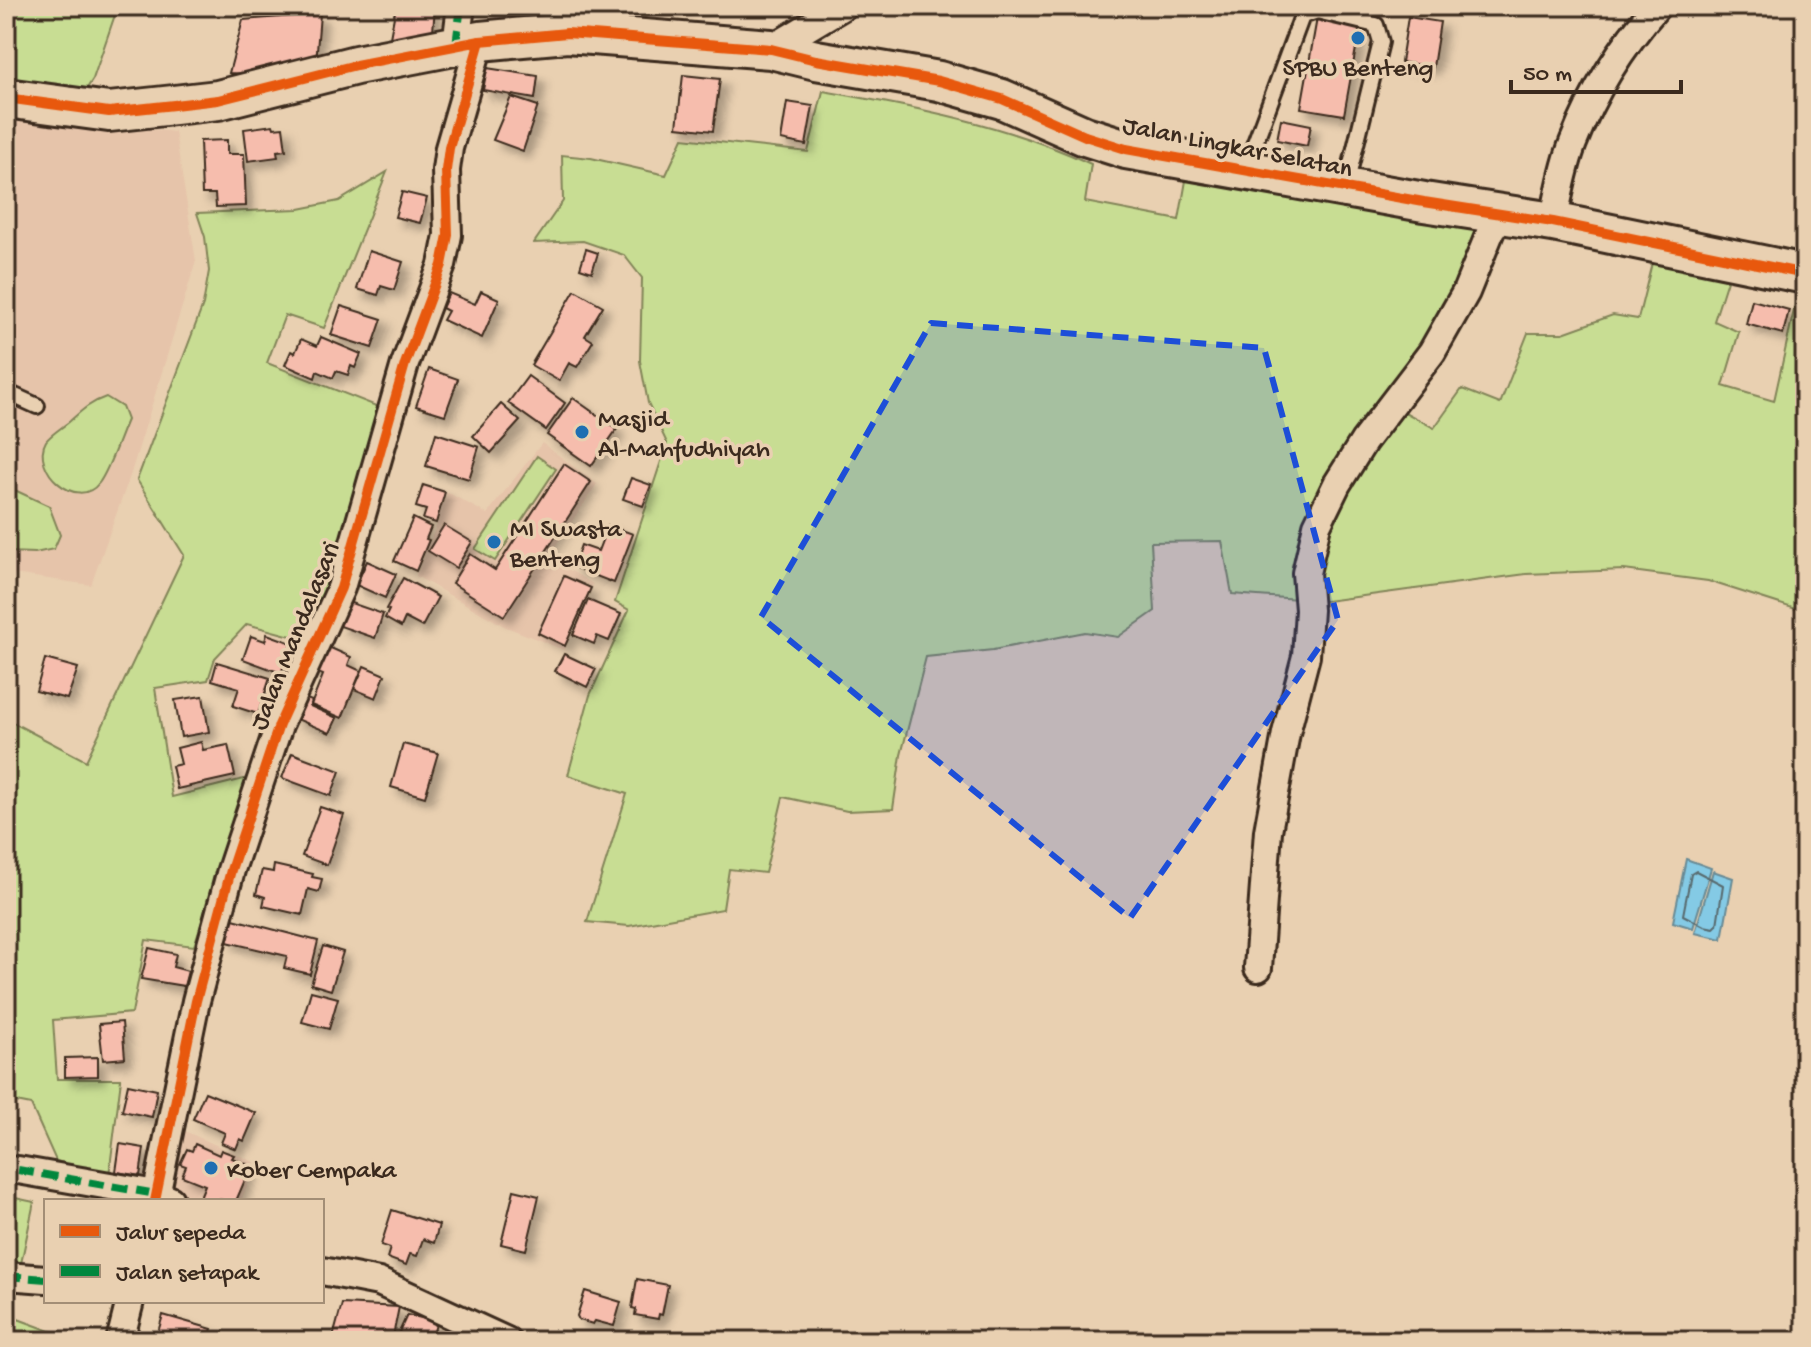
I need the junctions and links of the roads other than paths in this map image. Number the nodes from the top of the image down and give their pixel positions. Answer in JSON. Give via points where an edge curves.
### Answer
{"nodes":[{"id":1,"x":461,"y":6,"type":"edge"},
{"id":2,"x":843,"y":6,"type":"edge"},
{"id":3,"x":1657,"y":6,"type":"edge"},
{"id":4,"x":468,"y":43,"type":"junction"},
{"id":5,"x":771,"y":49,"type":"junction"},
{"id":6,"x":6,"y":98,"type":"edge"},
{"id":7,"x":1244,"y":171,"type":"junction"},
{"id":8,"x":1346,"y":188,"type":"junction"},
{"id":9,"x":1498,"y":213,"type":"junction"},
{"id":10,"x":1553,"y":222,"type":"junction"},
{"id":11,"x":1805,"y":274,"type":"edge"},
{"id":12,"x":6,"y":392,"type":"edge"},
{"id":13,"x":37,"y":406,"type":"dead end"},
{"id":14,"x":1258,"y":968,"type":"dead end"},
{"id":15,"x":18,"y":1170,"type":"dead end"},
{"id":16,"x":161,"y":1199,"type":"edge"},
{"id":17,"x":324,"y":1271,"type":"edge"},
{"id":18,"x":6,"y":1276,"type":"edge"},
{"id":19,"x":44,"y":1279,"type":"edge"},
{"id":20,"x":130,"y":1303,"type":"edge"},
{"id":21,"x":120,"y":1341,"type":"edge"},
{"id":22,"x":507,"y":1341,"type":"edge"}],
"edges":[{"from":1,"to":4,"type":"street","name":"Jalan Mandalasari"},
{"from":2,"to":5,"type":"street"},
{"from":3,"to":10,"type":"street","via":[[1616,56],[1595,95],[1572,145]]},
{"from":4,"to":5,"type":"street","name":"Jalan Lingkar Selatan","via":[[567,33]]},
{"from":4,"to":6,"type":"street","name":"Jalan Lingkar Selatan","via":[[218,100],[109,112]]},
{"from":4,"to":16,"type":"street","name":"Jalan Mandalasari","via":[[446,170],[448,235],[442,265],[405,364],[341,588],[279,725],[231,870],[196,1001]]},
{"from":5,"to":7,"type":"street","name":"Jalan Lingkar Selatan","via":[[939,81],[1002,99],[1126,149]]},
{"from":7,"to":8,"type":"street","name":"Jalan Lingkar Selatan"},
{"from":7,"to":8,"type":"lane","via":[[1302,16],[1317,11],[1376,25],[1380,32]]},
{"from":8,"to":9,"type":"street","name":"Jalan Lingkar Selatan"},
{"from":9,"to":10,"type":"street","name":"Jalan Lingkar Selatan"},
{"from":9,"to":14,"type":"street","via":[[1466,292],[1439,340],[1364,441],[1317,525],[1306,573],[1306,656],[1268,831]]},
{"from":10,"to":11,"type":"street","name":"Jalan Lingkar Selatan"},
{"from":12,"to":13,"type":"lane"},
{"from":15,"to":16,"type":"street"},
{"from":17,"to":22,"type":"street","via":[[379,1282]]},
{"from":18,"to":19,"type":"street"},
{"from":20,"to":21,"type":"street"}]}
